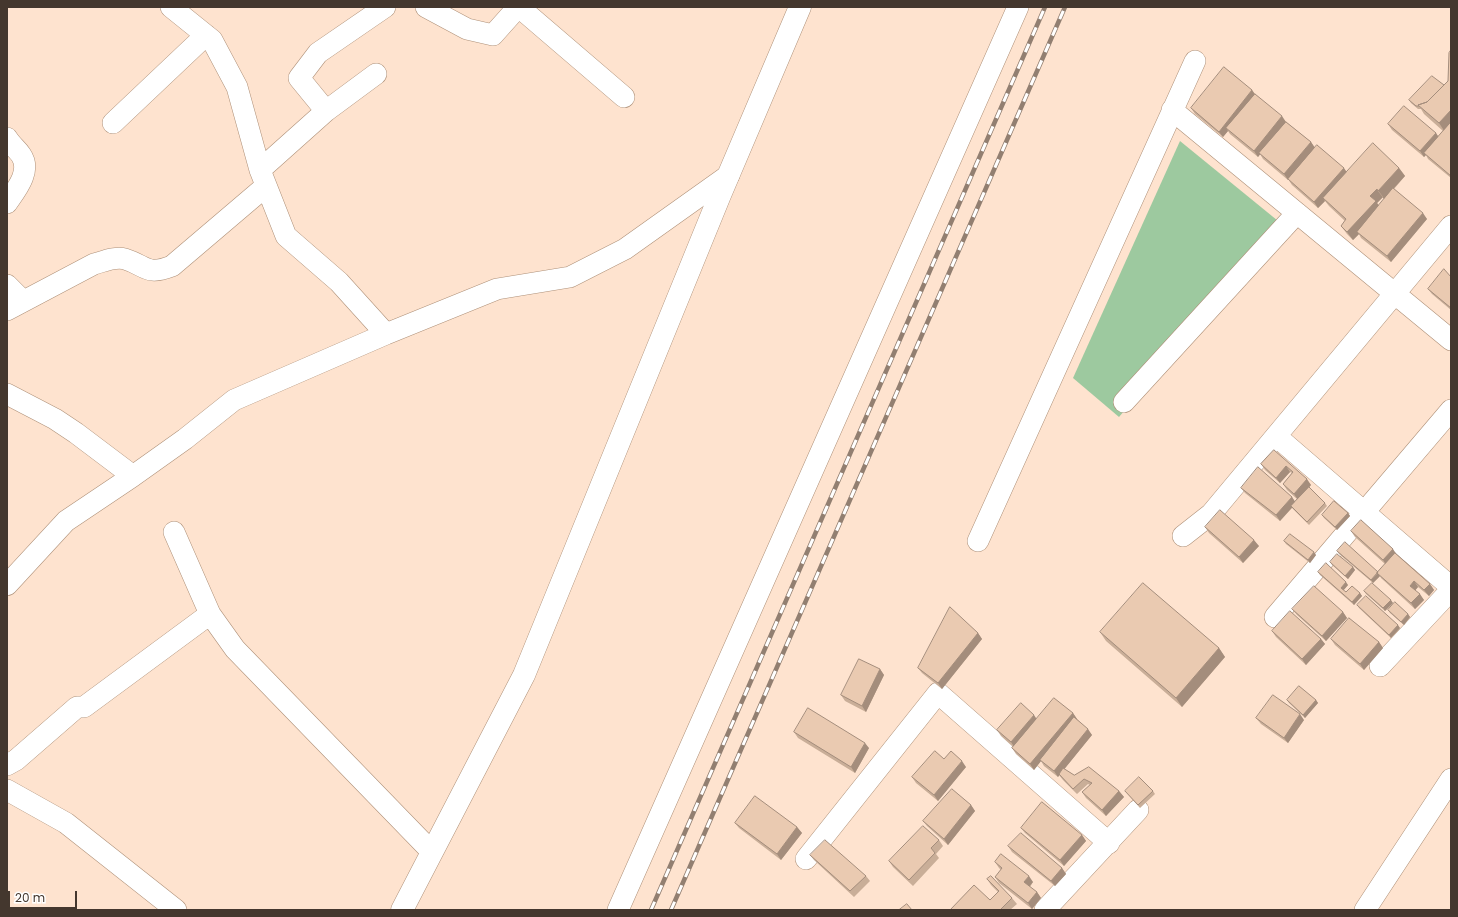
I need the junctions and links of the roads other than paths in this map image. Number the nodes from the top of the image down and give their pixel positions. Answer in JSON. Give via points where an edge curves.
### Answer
{"nodes":[{"id":1,"x":171,"y":7,"type":"edge"},
{"id":2,"x":385,"y":7,"type":"edge"},
{"id":3,"x":426,"y":7,"type":"edge"},
{"id":4,"x":519,"y":7,"type":"edge"},
{"id":5,"x":800,"y":7,"type":"edge"},
{"id":6,"x":1018,"y":7,"type":"edge"},
{"id":7,"x":206,"y":35,"type":"junction"},
{"id":8,"x":1195,"y":61,"type":"dead end"},
{"id":9,"x":376,"y":74,"type":"dead end"},
{"id":10,"x":624,"y":97,"type":"dead end"},
{"id":11,"x":1172,"y":110,"type":"junction"},
{"id":12,"x":326,"y":111,"type":"junction"},
{"id":13,"x":113,"y":123,"type":"dead end"},
{"id":14,"x":7,"y":138,"type":"edge"},
{"id":15,"x":729,"y":175,"type":"junction"},
{"id":16,"x":263,"y":178,"type":"junction"},
{"id":17,"x":7,"y":203,"type":"edge"},
{"id":18,"x":1296,"y":213,"type":"junction"},
{"id":19,"x":1451,"y":226,"type":"edge"},
{"id":20,"x":7,"y":285,"type":"edge"},
{"id":21,"x":1395,"y":293,"type":"junction"},
{"id":22,"x":15,"y":306,"type":"edge"},
{"id":23,"x":386,"y":334,"type":"junction"},
{"id":24,"x":1451,"y":340,"type":"edge"},
{"id":25,"x":7,"y":394,"type":"edge"},
{"id":26,"x":1124,"y":402,"type":"dead end"},
{"id":27,"x":1451,"y":410,"type":"edge"},
{"id":28,"x":1276,"y":436,"type":"junction"},
{"id":29,"x":133,"y":476,"type":"junction"},
{"id":30,"x":1364,"y":512,"type":"junction"},
{"id":31,"x":174,"y":532,"type":"dead end"},
{"id":32,"x":1183,"y":536,"type":"dead end"},
{"id":33,"x":978,"y":541,"type":"dead end"},
{"id":34,"x":7,"y":585,"type":"edge"},
{"id":35,"x":1451,"y":587,"type":"edge"},
{"id":36,"x":1451,"y":590,"type":"edge"},
{"id":37,"x":210,"y":614,"type":"junction"},
{"id":38,"x":1275,"y":617,"type":"dead end"},
{"id":39,"x":1380,"y":666,"type":"dead end"},
{"id":40,"x":7,"y":765,"type":"edge"},
{"id":41,"x":1451,"y":779,"type":"edge"},
{"id":42,"x":7,"y":790,"type":"edge"},
{"id":43,"x":1138,"y":810,"type":"edge"},
{"id":44,"x":1109,"y":843,"type":"junction"},
{"id":45,"x":432,"y":852,"type":"junction"},
{"id":46,"x":806,"y":859,"type":"dead end"},
{"id":47,"x":176,"y":910,"type":"edge"},
{"id":48,"x":402,"y":910,"type":"edge"},
{"id":49,"x":618,"y":910,"type":"edge"},
{"id":50,"x":1045,"y":910,"type":"edge"},
{"id":51,"x":1365,"y":910,"type":"edge"}],
"edges":[{"from":1,"to":7,"type":"street"},
{"from":2,"to":12,"type":"street","via":[[318,53],[299,78]]},
{"from":3,"to":4,"type":"street","via":[[466,29],[493,34]]},
{"from":4,"to":10,"type":"street"},
{"from":5,"to":15,"type":"street"},
{"from":6,"to":49,"type":"street"},
{"from":7,"to":13,"type":"street"},
{"from":7,"to":16,"type":"street","via":[[212,40],[237,87]]},
{"from":8,"to":11,"type":"street"},
{"from":9,"to":12,"type":"street"},
{"from":11,"to":18,"type":"street"},
{"from":11,"to":33,"type":"street"},
{"from":12,"to":16,"type":"street"},
{"from":14,"to":17,"type":"street","via":[[22,156],[25,170],[20,185]]},
{"from":15,"to":23,"type":"street","via":[[625,249],[570,277],[497,289]]},
{"from":15,"to":45,"type":"street","via":[[524,675]]},
{"from":16,"to":22,"type":"street","via":[[172,266],[160,271],[148,270],[124,259],[108,260],[94,264]]},
{"from":16,"to":23,"type":"street","via":[[286,236],[340,282]]},
{"from":18,"to":21,"type":"street"},
{"from":18,"to":26,"type":"street"},
{"from":19,"to":21,"type":"street"},
{"from":20,"to":22,"type":"street"},
{"from":21,"to":24,"type":"street"},
{"from":21,"to":28,"type":"street"},
{"from":23,"to":29,"type":"street","via":[[234,400]]},
{"from":25,"to":29,"type":"street","via":[[55,419]]},
{"from":27,"to":30,"type":"street"},
{"from":28,"to":30,"type":"street"},
{"from":28,"to":32,"type":"street","via":[[1211,514]]},
{"from":29,"to":34,"type":"street","via":[[66,520]]},
{"from":30,"to":35,"type":"street"},
{"from":30,"to":38,"type":"street"},
{"from":31,"to":37,"type":"street"},
{"from":36,"to":39,"type":"street"},
{"from":37,"to":40,"type":"street","via":[[84,707],[77,707]]},
{"from":37,"to":45,"type":"street","via":[[235,649]]},
{"from":41,"to":51,"type":"street"},
{"from":42,"to":47,"type":"street","via":[[66,822]]},
{"from":43,"to":44,"type":"street"},
{"from":44,"to":46,"type":"street","via":[[938,692]]},
{"from":44,"to":50,"type":"street"},
{"from":45,"to":48,"type":"street"}]}
